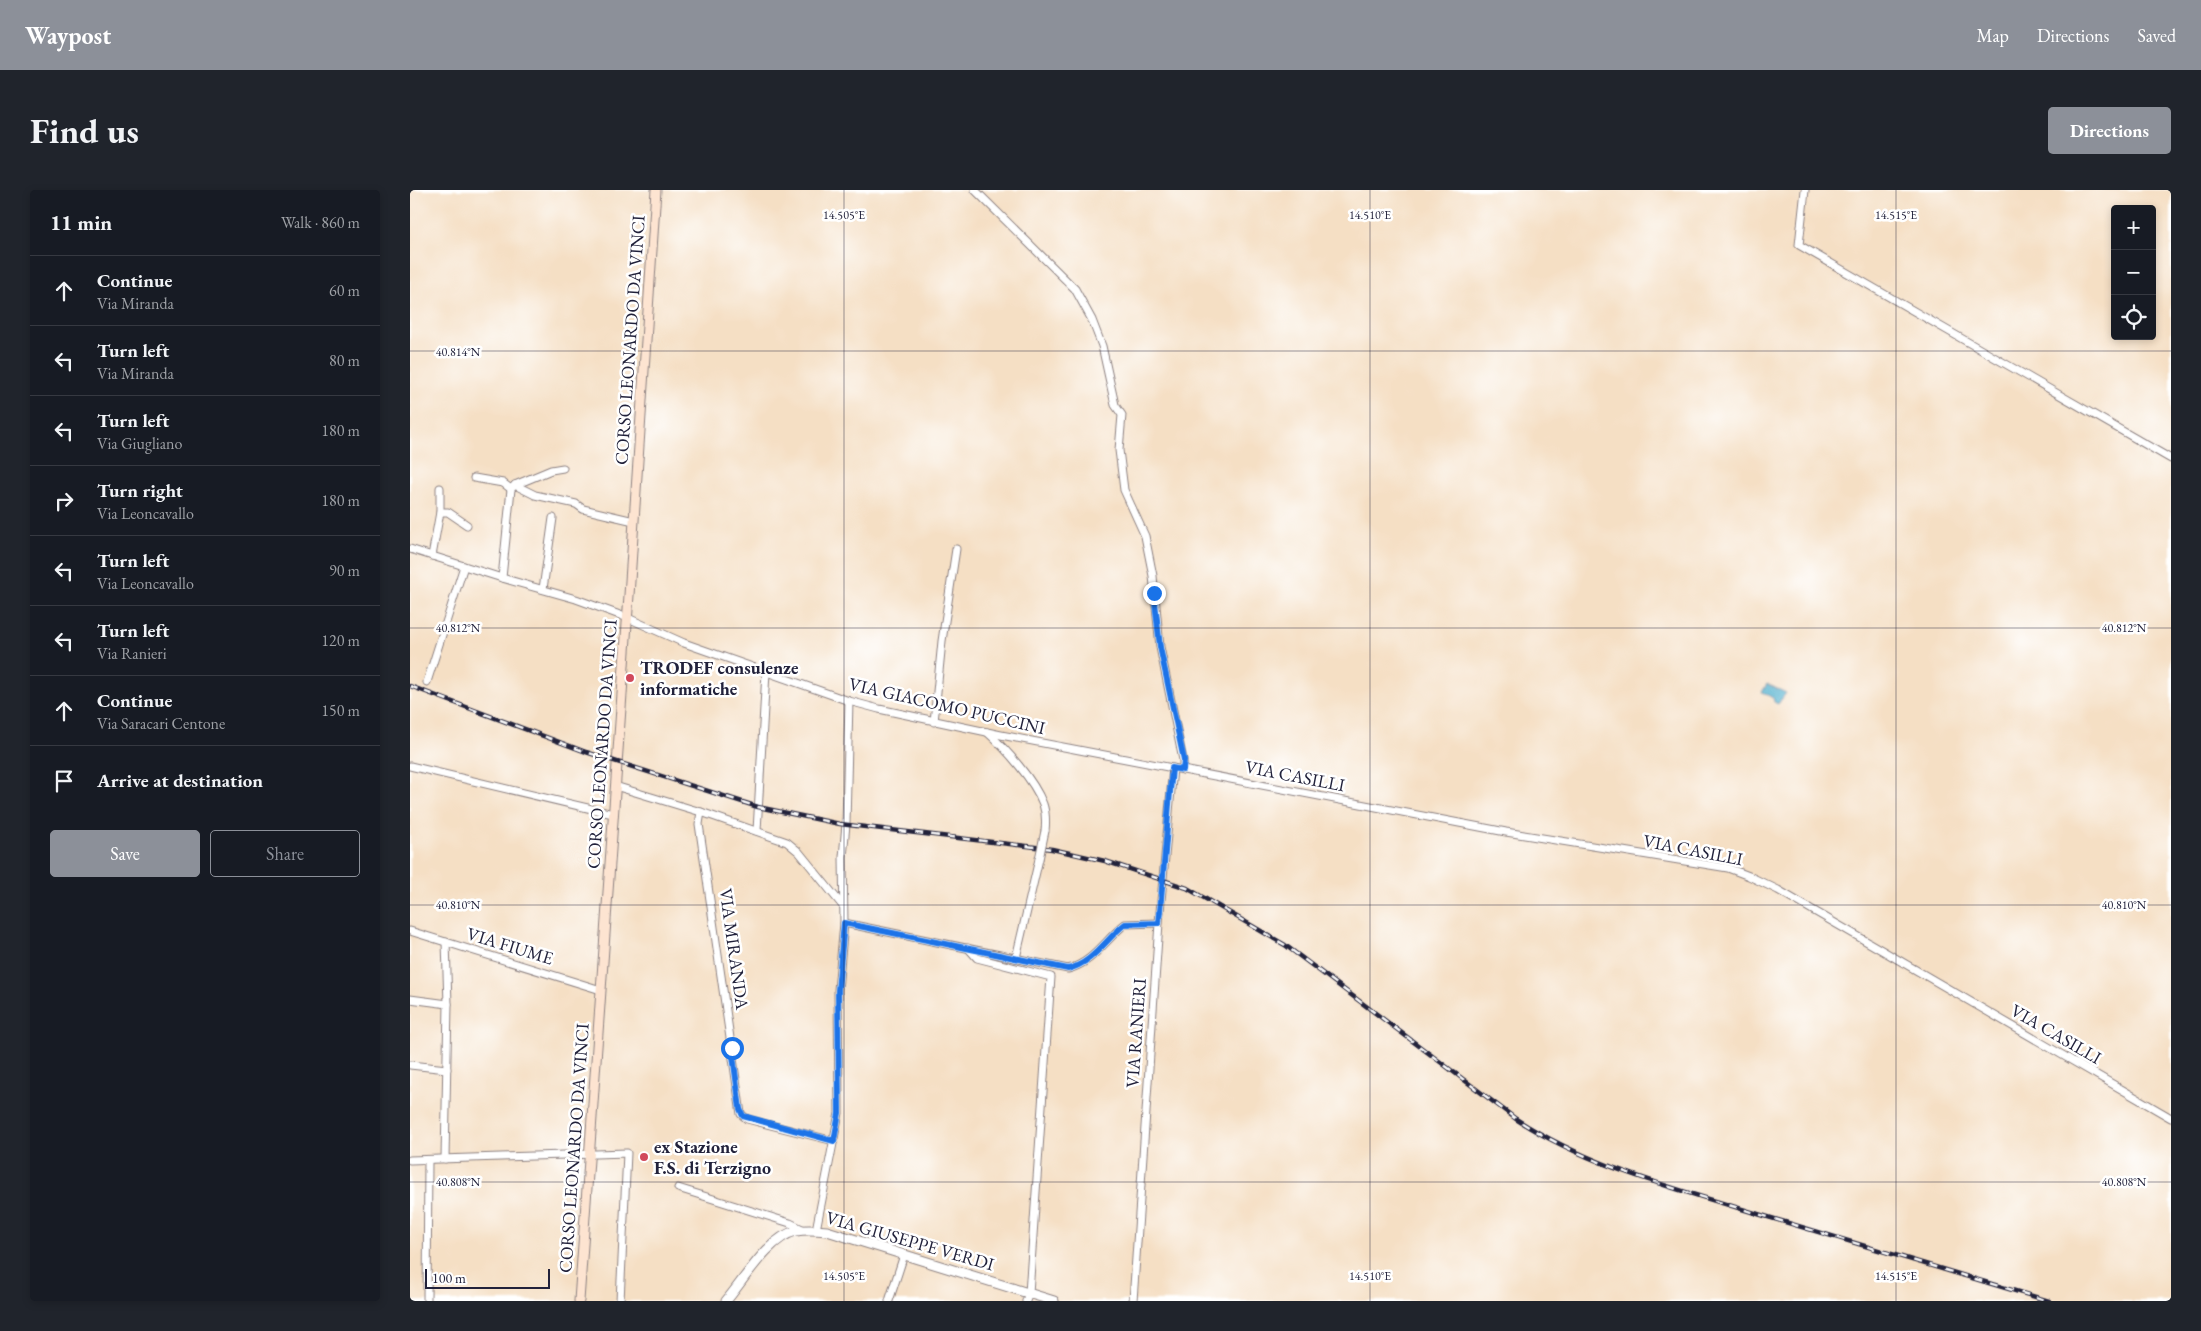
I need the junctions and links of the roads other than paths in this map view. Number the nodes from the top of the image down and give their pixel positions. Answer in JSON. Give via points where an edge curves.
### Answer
{"nodes":[{"id":1,"x":656,"y":190,"type":"edge"},
{"id":2,"x":975,"y":190,"type":"edge"},
{"id":3,"x":1805,"y":190,"type":"edge"},
{"id":4,"x":2171,"y":459,"type":"edge"},
{"id":5,"x":563,"y":468,"type":"dead end"},
{"id":6,"x":474,"y":478,"type":"dead end"},
{"id":7,"x":513,"y":487,"type":"junction"},
{"id":8,"x":440,"y":488,"type":"dead end"},
{"id":9,"x":440,"y":512,"type":"junction"},
{"id":10,"x":553,"y":518,"type":"dead end"},
{"id":11,"x":634,"y":521,"type":"junction"},
{"id":12,"x":467,"y":525,"type":"dead end"},
{"id":13,"x":410,"y":549,"type":"edge"},
{"id":14,"x":956,"y":549,"type":"dead end"},
{"id":15,"x":432,"y":556,"type":"junction"},
{"id":16,"x":464,"y":566,"type":"junction"},
{"id":17,"x":502,"y":578,"type":"junction"},
{"id":18,"x":543,"y":589,"type":"junction"},
{"id":19,"x":628,"y":618,"type":"junction"},
{"id":20,"x":766,"y":672,"type":"junction"},
{"id":21,"x":427,"y":682,"type":"dead end"},
{"id":22,"x":849,"y":701,"type":"junction"},
{"id":23,"x":934,"y":722,"type":"junction"},
{"id":24,"x":987,"y":732,"type":"junction"},
{"id":25,"x":410,"y":766,"type":"edge"},
{"id":26,"x":1172,"y":768,"type":"junction"},
{"id":27,"x":1183,"y":770,"type":"junction"},
{"id":28,"x":616,"y":786,"type":"junction"},
{"id":29,"x":701,"y":812,"type":"junction"},
{"id":30,"x":614,"y":814,"type":"junction"},
{"id":31,"x":757,"y":831,"type":"junction"},
{"id":32,"x":842,"y":905,"type":"junction"},
{"id":33,"x":844,"y":923,"type":"junction"},
{"id":34,"x":1159,"y":923,"type":"junction"},
{"id":35,"x":410,"y":930,"type":"edge"},
{"id":36,"x":446,"y":942,"type":"junction"},
{"id":37,"x":968,"y":948,"type":"junction"},
{"id":38,"x":1016,"y":958,"type":"junction"},
{"id":39,"x":601,"y":990,"type":"junction"},
{"id":40,"x":410,"y":999,"type":"edge"},
{"id":41,"x":448,"y":1004,"type":"junction"},
{"id":42,"x":410,"y":1065,"type":"edge"},
{"id":43,"x":447,"y":1069,"type":"junction"},
{"id":44,"x":2171,"y":1118,"type":"edge"},
{"id":45,"x":834,"y":1141,"type":"junction"},
{"id":46,"x":589,"y":1156,"type":"junction"},
{"id":47,"x":445,"y":1159,"type":"junction"},
{"id":48,"x":410,"y":1160,"type":"edge"},
{"id":49,"x":428,"y":1160,"type":"junction"},
{"id":50,"x":678,"y":1188,"type":"dead end"},
{"id":51,"x":804,"y":1230,"type":"junction"},
{"id":52,"x":816,"y":1230,"type":"junction"},
{"id":53,"x":904,"y":1255,"type":"junction"},
{"id":54,"x":1028,"y":1297,"type":"edge"},
{"id":55,"x":427,"y":1301,"type":"edge"},
{"id":56,"x":579,"y":1301,"type":"edge"},
{"id":57,"x":620,"y":1301,"type":"edge"},
{"id":58,"x":726,"y":1301,"type":"edge"},
{"id":59,"x":889,"y":1301,"type":"edge"},
{"id":60,"x":1054,"y":1301,"type":"edge"},
{"id":61,"x":1134,"y":1301,"type":"edge"}],
"edges":[{"from":1,"to":11,"type":"main road","name":"CORSO LEONARDO DA VINCI"},
{"from":2,"to":27,"type":"street","via":[[1075,289],[1102,346],[1115,405],[1122,415],[1119,450],[1124,490],[1145,536],[1153,576],[1160,647],[1184,760]]},
{"from":3,"to":4,"type":"street","via":[[1799,244]]},
{"from":5,"to":7,"type":"street"},
{"from":6,"to":7,"type":"street"},
{"from":7,"to":11,"type":"street"},
{"from":7,"to":17,"type":"street"},
{"from":8,"to":9,"type":"street"},
{"from":9,"to":12,"type":"street","via":[[448,512]]},
{"from":9,"to":15,"type":"street"},
{"from":10,"to":18,"type":"street"},
{"from":11,"to":19,"type":"main road","name":"CORSO LEONARDO DA VINCI"},
{"from":13,"to":15,"type":"street","name":"VIA GIACOMO PUCCINI"},
{"from":14,"to":23,"type":"street"},
{"from":15,"to":16,"type":"street","name":"VIA GIACOMO PUCCINI"},
{"from":16,"to":17,"type":"street","name":"VIA GIACOMO PUCCINI"},
{"from":16,"to":21,"type":"street"},
{"from":17,"to":18,"type":"street","name":"VIA GIACOMO PUCCINI"},
{"from":18,"to":19,"type":"street","name":"VIA GIACOMO PUCCINI"},
{"from":19,"to":20,"type":"street","name":"VIA GIACOMO PUCCINI","via":[[684,643]]},
{"from":19,"to":28,"type":"main road","name":"CORSO LEONARDO DA VINCI"},
{"from":20,"to":22,"type":"street","name":"VIA GIACOMO PUCCINI"},
{"from":20,"to":31,"type":"street"},
{"from":22,"to":23,"type":"street","name":"VIA GIACOMO PUCCINI"},
{"from":22,"to":32,"type":"street"},
{"from":23,"to":24,"type":"street","name":"VIA GIACOMO PUCCINI"},
{"from":24,"to":26,"type":"street","name":"VIA GIACOMO PUCCINI"},
{"from":24,"to":38,"type":"street","bridge":true,"via":[[1036,789],[1044,805],[1045,831]]},
{"from":25,"to":30,"type":"street"},
{"from":26,"to":27,"type":"street","name":"VIA GIACOMO PUCCINI"},
{"from":26,"to":34,"type":"street","name":"VIA RANIERI"},
{"from":27,"to":44,"type":"street","name":"VIA CASILLI","via":[[1506,832],[1728,868],[1778,890]]},
{"from":28,"to":29,"type":"street"},
{"from":28,"to":30,"type":"main road","name":"CORSO LEONARDO DA VINCI"},
{"from":29,"to":31,"type":"street"},
{"from":29,"to":45,"type":"street","name":"VIA MIRANDA","via":[[699,824],[742,1114],[747,1119]]},
{"from":30,"to":39,"type":"main road","name":"CORSO LEONARDO DA VINCI"},
{"from":31,"to":32,"type":"street","via":[[794,848]]},
{"from":32,"to":33,"type":"street"},
{"from":33,"to":37,"type":"street"},
{"from":33,"to":45,"type":"street","via":[[838,990],[839,1113]]},
{"from":34,"to":38,"type":"street","via":[[1125,924],[1089,960],[1068,969]]},
{"from":34,"to":61,"type":"street","name":"VIA RANIERI"},
{"from":35,"to":36,"type":"street","name":"VIA FIUME"},
{"from":36,"to":39,"type":"street","name":"VIA FIUME"},
{"from":36,"to":41,"type":"street"},
{"from":37,"to":38,"type":"street"},
{"from":37,"to":54,"type":"street","via":[[977,958],[1051,977]]},
{"from":39,"to":46,"type":"main road","name":"CORSO LEONARDO DA VINCI"},
{"from":40,"to":41,"type":"street"},
{"from":41,"to":43,"type":"street"},
{"from":42,"to":43,"type":"street"},
{"from":43,"to":47,"type":"street"},
{"from":45,"to":52,"type":"street"},
{"from":46,"to":47,"type":"street"},
{"from":46,"to":56,"type":"main road","name":"CORSO LEONARDO DA VINCI"},
{"from":46,"to":57,"type":"street","via":[[626,1153]]},
{"from":47,"to":49,"type":"street"},
{"from":48,"to":49,"type":"street"},
{"from":49,"to":55,"type":"street"},
{"from":50,"to":51,"type":"street"},
{"from":51,"to":52,"type":"street","name":"VIA GIUSEPPE VERDI"},
{"from":51,"to":58,"type":"street","name":"VIA GIUSEPPE VERDI","via":[[773,1243]]},
{"from":52,"to":53,"type":"street","name":"VIA GIUSEPPE VERDI"},
{"from":53,"to":54,"type":"street","name":"VIA GIUSEPPE VERDI"},
{"from":53,"to":59,"type":"street"},
{"from":54,"to":60,"type":"street","name":"VIA GIUSEPPE VERDI"}]}
